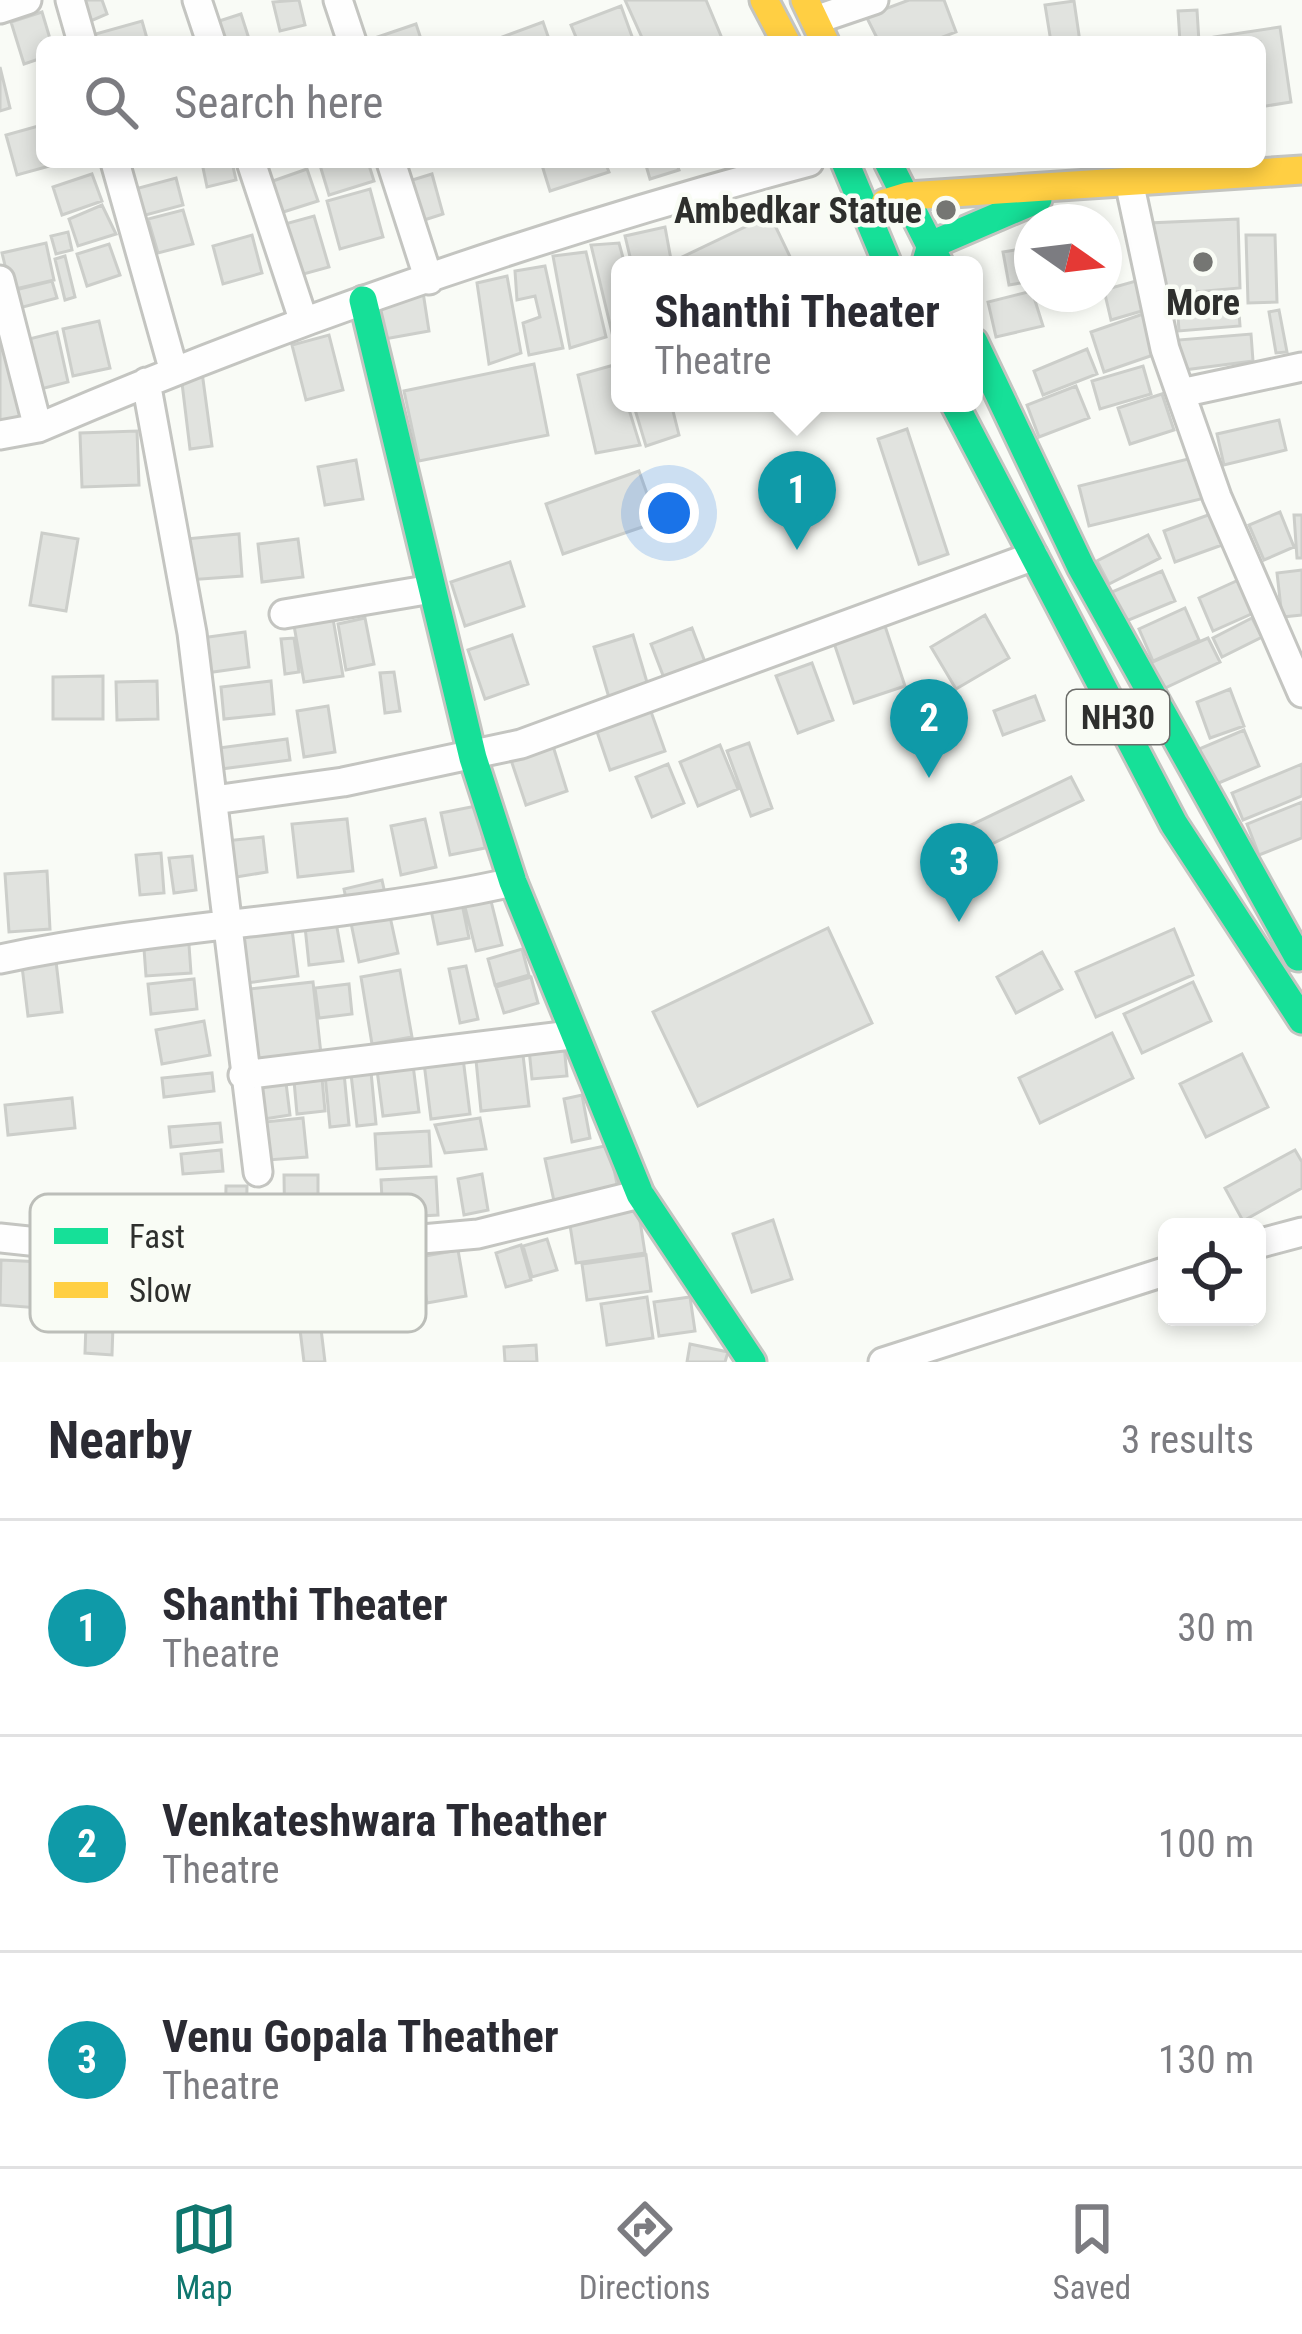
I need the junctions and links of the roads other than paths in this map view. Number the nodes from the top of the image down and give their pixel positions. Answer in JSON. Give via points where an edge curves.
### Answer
{"nodes":[{"id":1,"x":27,"y":0,"type":"edge"},
{"id":2,"x":70,"y":0,"type":"edge"},
{"id":3,"x":197,"y":0,"type":"edge"},
{"id":4,"x":338,"y":0,"type":"edge"},
{"id":5,"x":764,"y":0,"type":"edge"},
{"id":6,"x":874,"y":0,"type":"edge"},
{"id":7,"x":0,"y":9,"type":"edge"},
{"id":8,"x":815,"y":20,"type":"edge"},
{"id":9,"x":80,"y":36,"type":"edge"},
{"id":10,"x":209,"y":36,"type":"edge"},
{"id":11,"x":350,"y":36,"type":"edge"},
{"id":12,"x":783,"y":36,"type":"edge"},
{"id":13,"x":118,"y":168,"type":"edge"},
{"id":14,"x":253,"y":168,"type":"edge"},
{"id":15,"x":393,"y":168,"type":"edge"},
{"id":16,"x":787,"y":168,"type":"edge"},
{"id":17,"x":847,"y":168,"type":"edge"},
{"id":18,"x":892,"y":168,"type":"edge"},
{"id":19,"x":1302,"y":170,"type":"edge"},
{"id":20,"x":1130,"y":186,"type":"junction"},
{"id":21,"x":1059,"y":190,"type":"junction"},
{"id":22,"x":908,"y":196,"type":"junction"},
{"id":23,"x":863,"y":209,"type":"junction"},
{"id":24,"x":884,"y":256,"type":"edge"},
{"id":25,"x":931,"y":256,"type":"edge"},
{"id":26,"x":936,"y":256,"type":"edge"},
{"id":27,"x":0,"y":280,"type":"edge"},
{"id":28,"x":429,"y":280,"type":"junction"},
{"id":29,"x":363,"y":300,"type":"junction"},
{"id":30,"x":303,"y":319,"type":"junction"},
{"id":31,"x":983,"y":361,"type":"edge"},
{"id":32,"x":1302,"y":367,"type":"edge"},
{"id":33,"x":173,"y":368,"type":"junction"},
{"id":34,"x":146,"y":382,"type":"junction"},
{"id":35,"x":1180,"y":393,"type":"junction"},
{"id":36,"x":959,"y":412,"type":"edge"},
{"id":37,"x":38,"y":428,"type":"junction"},
{"id":38,"x":0,"y":435,"type":"edge"},
{"id":39,"x":1034,"y":556,"type":"junction"},
{"id":40,"x":432,"y":589,"type":"junction"},
{"id":41,"x":284,"y":614,"type":"dead end"},
{"id":42,"x":1302,"y":693,"type":"edge"},
{"id":43,"x":472,"y":758,"type":"junction"},
{"id":44,"x":214,"y":800,"type":"junction"},
{"id":45,"x":513,"y":882,"type":"junction"},
{"id":46,"x":226,"y":924,"type":"junction"},
{"id":47,"x":1298,"y":950,"type":"edge"},
{"id":48,"x":0,"y":959,"type":"edge"},
{"id":49,"x":1302,"y":1020,"type":"edge"},
{"id":50,"x":571,"y":1034,"type":"junction"},
{"id":51,"x":243,"y":1075,"type":"junction"},
{"id":52,"x":258,"y":1172,"type":"dead end"},
{"id":53,"x":640,"y":1194,"type":"junction"},
{"id":54,"x":1302,"y":1232,"type":"edge"},
{"id":55,"x":0,"y":1238,"type":"edge"},
{"id":56,"x":426,"y":1239,"type":"edge"},
{"id":57,"x":30,"y":1241,"type":"edge"},
{"id":58,"x":1266,"y":1242,"type":"edge"},
{"id":59,"x":1158,"y":1274,"type":"edge"},
{"id":60,"x":752,"y":1362,"type":"edge"},
{"id":61,"x":883,"y":1362,"type":"edge"}],
"edges":[{"from":1,"to":7,"type":"street"},
{"from":2,"to":9,"type":"street"},
{"from":3,"to":10,"type":"street"},
{"from":4,"to":11,"type":"street"},
{"from":5,"to":12,"type":"main road"},
{"from":6,"to":8,"type":"street"},
{"from":13,"to":33,"type":"street"},
{"from":14,"to":30,"type":"street"},
{"from":15,"to":28,"type":"street"},
{"from":16,"to":28,"type":"street"},
{"from":17,"to":23,"type":"main road"},
{"from":18,"to":22,"type":"main road"},
{"from":19,"to":20,"type":"main road"},
{"from":20,"to":21,"type":"main road"},
{"from":20,"to":35,"type":"street"},
{"from":21,"to":22,"type":"main road"},
{"from":21,"to":26,"type":"main road"},
{"from":22,"to":23,"type":"main road"},
{"from":22,"to":25,"type":"main road"},
{"from":23,"to":24,"type":"main road"},
{"from":27,"to":37,"type":"street"},
{"from":28,"to":29,"type":"street"},
{"from":29,"to":30,"type":"street"},
{"from":29,"to":40,"type":"main road"},
{"from":30,"to":33,"type":"street"},
{"from":31,"to":47,"type":"main road","number":"NH30","via":[[1081,567]]},
{"from":32,"to":35,"type":"street"},
{"from":33,"to":34,"type":"street"},
{"from":34,"to":37,"type":"street"},
{"from":34,"to":44,"type":"street"},
{"from":35,"to":42,"type":"street"},
{"from":36,"to":39,"type":"main road","number":"NH30"},
{"from":37,"to":38,"type":"street"},
{"from":39,"to":43,"type":"street"},
{"from":39,"to":49,"type":"main road","number":"NH30","via":[[1174,824]]},
{"from":40,"to":41,"type":"street"},
{"from":40,"to":43,"type":"main road"},
{"from":43,"to":44,"type":"street"},
{"from":43,"to":45,"type":"main road"},
{"from":44,"to":46,"type":"street"},
{"from":45,"to":46,"type":"street","via":[[414,904]]},
{"from":45,"to":50,"type":"main road"},
{"from":46,"to":48,"type":"street","via":[[128,933]]},
{"from":46,"to":51,"type":"street"},
{"from":50,"to":51,"type":"street"},
{"from":50,"to":53,"type":"main road"},
{"from":51,"to":52,"type":"street"},
{"from":53,"to":56,"type":"street","via":[[478,1234]]},
{"from":53,"to":60,"type":"main road"},
{"from":54,"to":58,"type":"street"},
{"from":55,"to":57,"type":"street"},
{"from":59,"to":61,"type":"street"}]}
